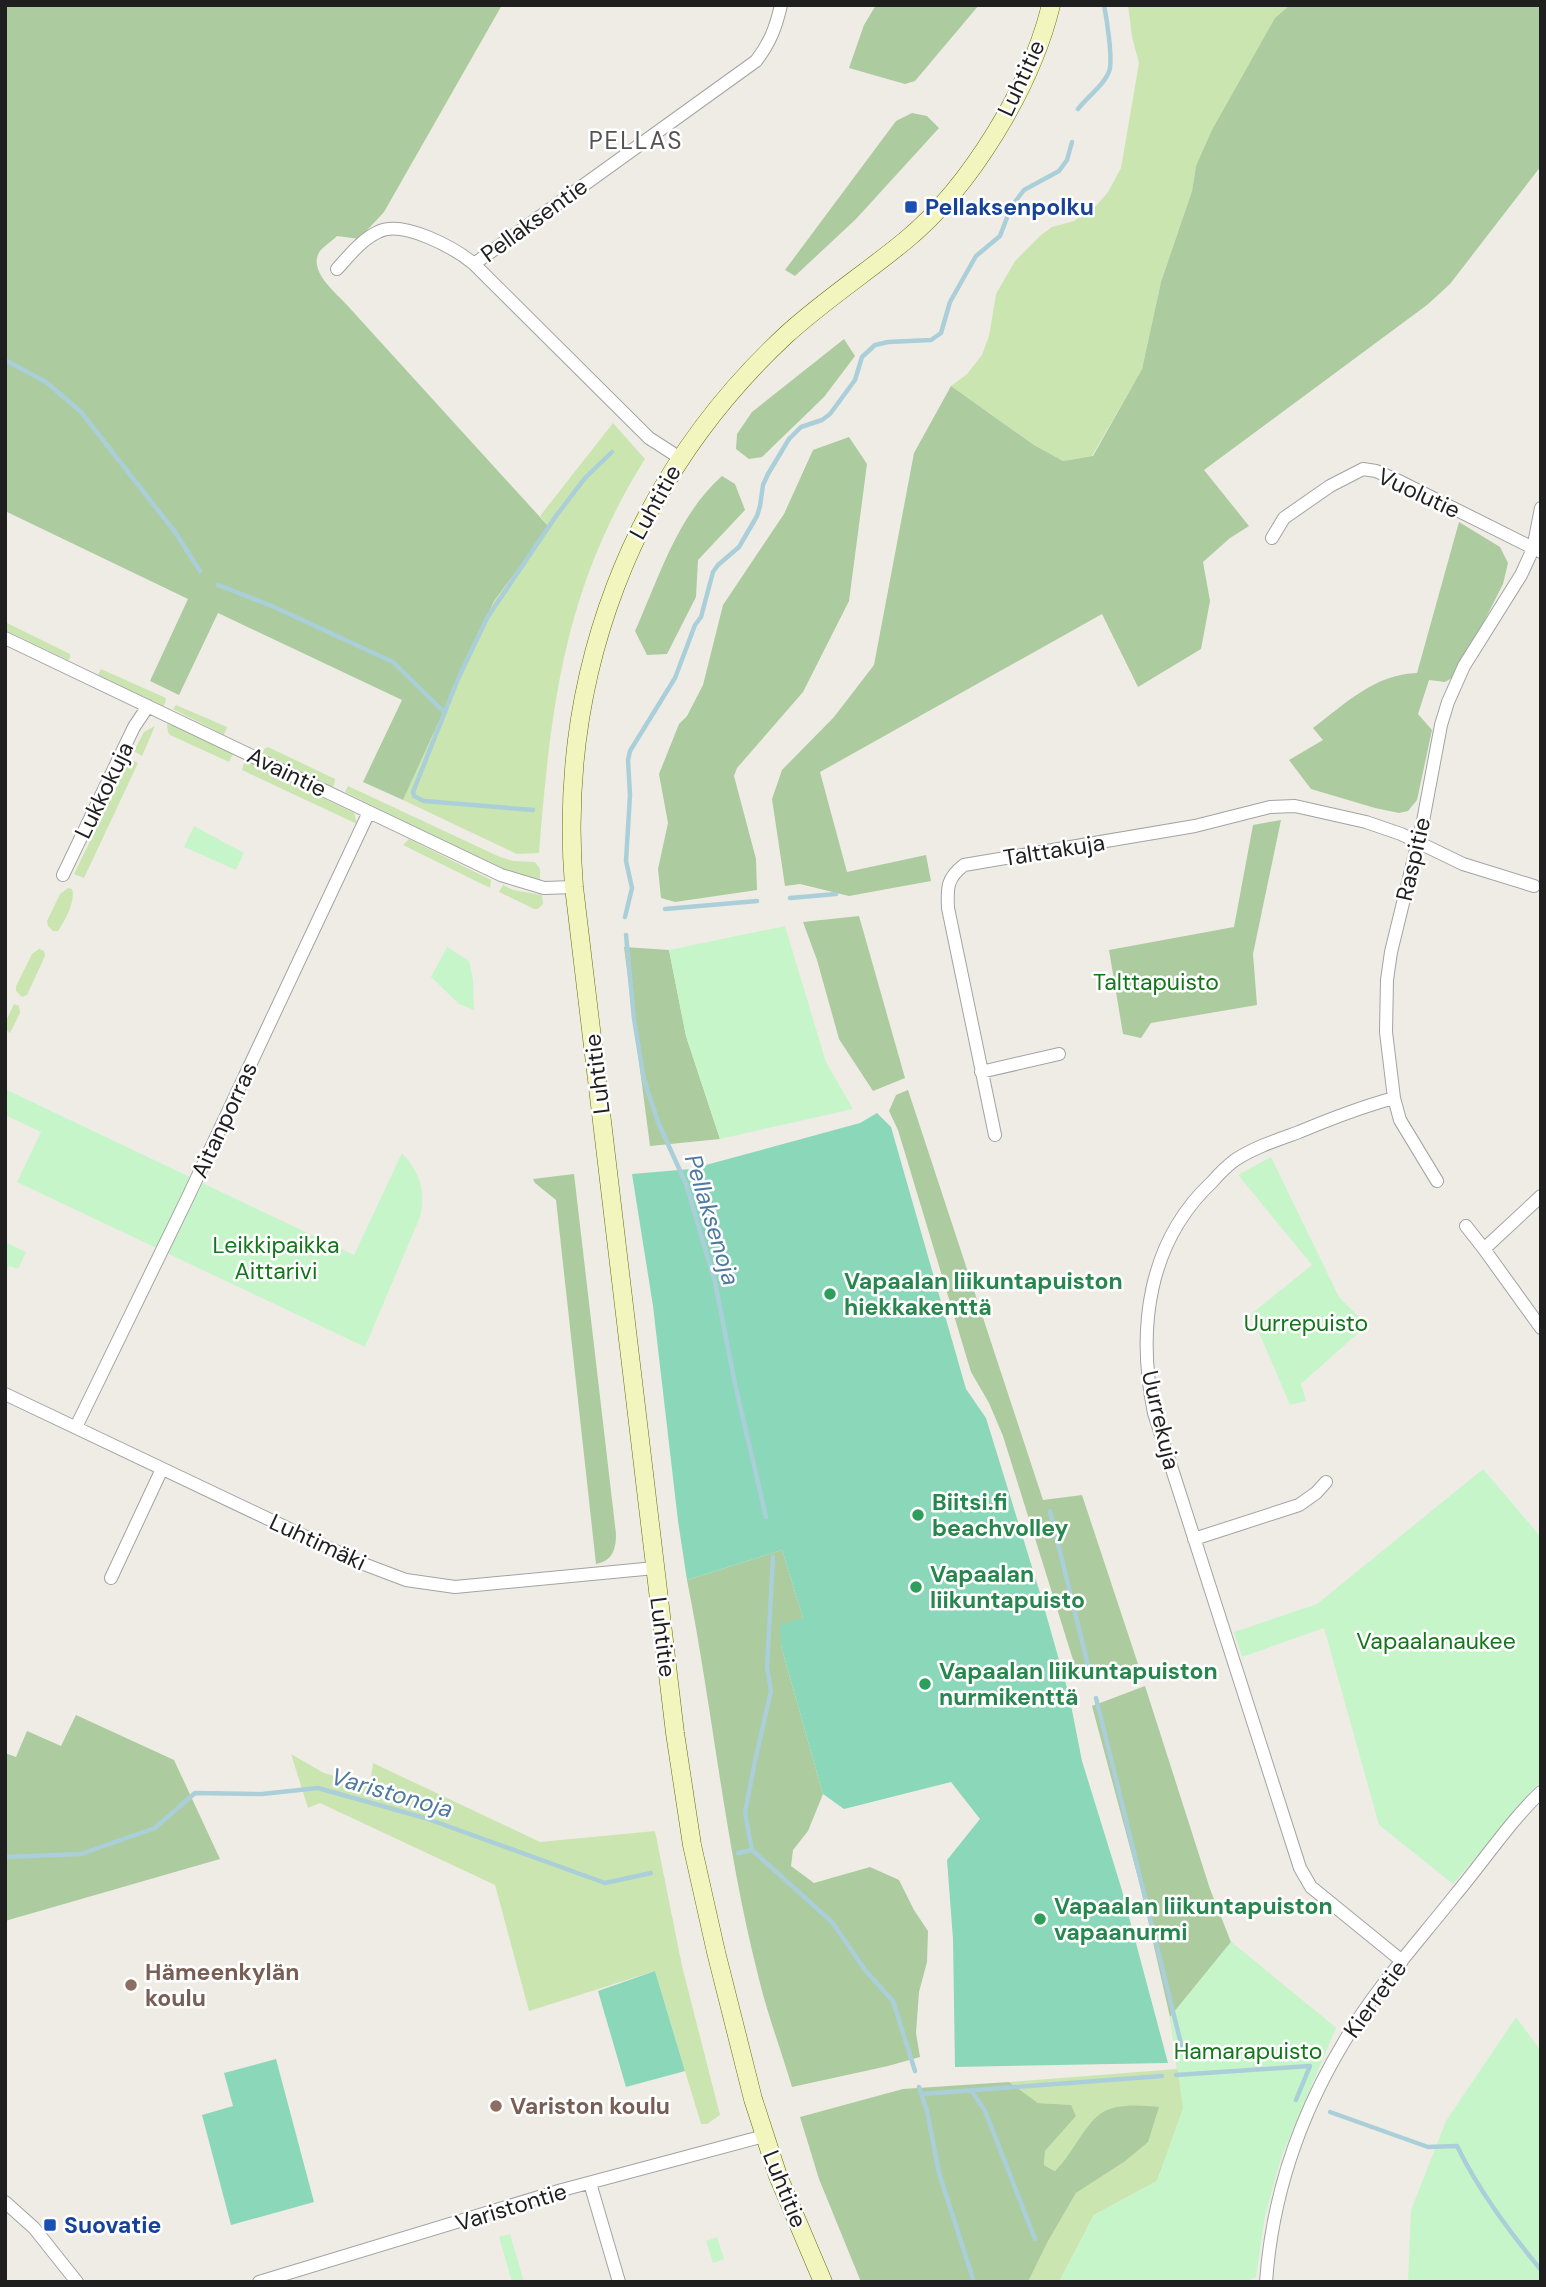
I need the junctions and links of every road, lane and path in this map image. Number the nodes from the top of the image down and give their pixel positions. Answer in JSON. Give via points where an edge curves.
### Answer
{"nodes":[{"id":1,"x":781,"y":5,"type":"edge"},
{"id":2,"x":1051,"y":5,"type":"edge"},
{"id":3,"x":474,"y":264,"type":"junction"},
{"id":4,"x":337,"y":269,"type":"dead end"},
{"id":5,"x":680,"y":458,"type":"junction"},
{"id":6,"x":1541,"y":508,"type":"edge"},
{"id":7,"x":1272,"y":538,"type":"dead end"},
{"id":8,"x":1537,"y":550,"type":"edge"},
{"id":9,"x":5,"y":638,"type":"edge"},
{"id":10,"x":148,"y":706,"type":"junction"},
{"id":11,"x":369,"y":812,"type":"junction"},
{"id":12,"x":1418,"y":840,"type":"junction"},
{"id":13,"x":63,"y":875,"type":"dead end"},
{"id":14,"x":1534,"y":886,"type":"dead end"},
{"id":15,"x":574,"y":887,"type":"junction"},
{"id":16,"x":1059,"y":1054,"type":"dead end"},
{"id":17,"x":981,"y":1072,"type":"junction"},
{"id":18,"x":1394,"y":1098,"type":"junction"},
{"id":19,"x":995,"y":1135,"type":"dead end"},
{"id":20,"x":1437,"y":1181,"type":"dead end"},
{"id":21,"x":1541,"y":1196,"type":"edge"},
{"id":22,"x":1465,"y":1226,"type":"dead end"},
{"id":23,"x":1485,"y":1249,"type":"junction"},
{"id":24,"x":1541,"y":1328,"type":"edge"},
{"id":25,"x":5,"y":1394,"type":"edge"},
{"id":26,"x":76,"y":1427,"type":"junction"},
{"id":27,"x":162,"y":1469,"type":"junction"},
{"id":28,"x":1326,"y":1482,"type":"dead end"},
{"id":29,"x":1194,"y":1539,"type":"junction"},
{"id":30,"x":655,"y":1568,"type":"junction"},
{"id":31,"x":111,"y":1578,"type":"dead end"},
{"id":32,"x":1541,"y":1792,"type":"edge"},
{"id":33,"x":1402,"y":1961,"type":"junction"},
{"id":34,"x":764,"y":2136,"type":"junction"},
{"id":35,"x":590,"y":2183,"type":"junction"},
{"id":36,"x":5,"y":2202,"type":"edge"},
{"id":37,"x":77,"y":2282,"type":"edge"},
{"id":38,"x":259,"y":2282,"type":"edge"},
{"id":39,"x":620,"y":2282,"type":"edge"},
{"id":40,"x":823,"y":2282,"type":"edge"},
{"id":41,"x":1266,"y":2282,"type":"edge"}],
"edges":[{"from":1,"to":3,"type":"street","name":"Pellaksentie","via":[[777,27],[757,61]]},
{"from":2,"to":5,"type":"street","name":"Luhtitie","via":[[1008,111],[957,186],[908,238],[820,306],[754,366]]},
{"from":3,"to":4,"type":"street","via":[[449,246],[386,228],[365,240]]},
{"from":3,"to":5,"type":"street","name":"Pellaksentie","via":[[649,438]]},
{"from":5,"to":15,"type":"street","name":"Luhtitie","via":[[623,563],[584,691],[572,788]]},
{"from":6,"to":8,"type":"street","name":"Raspitie"},
{"from":7,"to":8,"type":"street","name":"Vuolutie","via":[[1284,518],[1363,469],[1401,482]]},
{"from":8,"to":12,"type":"street","name":"Raspitie","via":[[1464,666],[1448,702]]},
{"from":9,"to":10,"type":"street","name":"Avaintie"},
{"from":10,"to":11,"type":"street","name":"Avaintie"},
{"from":10,"to":13,"type":"street","name":"Lukkokuja"},
{"from":11,"to":15,"type":"street","name":"Avaintie","via":[[501,875],[544,888]]},
{"from":11,"to":26,"type":"street","name":"Aitanporras"},
{"from":12,"to":14,"type":"street","name":"Talttakuja","via":[[1463,864]]},
{"from":12,"to":17,"type":"street","name":"Talttakuja","via":[[1295,806],[1270,807],[1195,826],[964,865],[948,884],[948,908]]},
{"from":12,"to":18,"type":"street","name":"Raspitie","via":[[1387,980],[1386,1032]]},
{"from":15,"to":30,"type":"street","name":"Luhtitie"},
{"from":16,"to":17,"type":"street"},
{"from":17,"to":19,"type":"street","name":"Talttakuja"},
{"from":18,"to":20,"type":"street","name":"Raspitie","via":[[1400,1120]]},
{"from":18,"to":29,"type":"street","name":"Uurrekuja","via":[[1265,1144],[1234,1161],[1196,1196],[1169,1243],[1151,1292],[1147,1372],[1154,1413]]},
{"from":21,"to":23,"type":"street"},
{"from":22,"to":23,"type":"street"},
{"from":23,"to":24,"type":"street"},
{"from":25,"to":26,"type":"street","name":"Luhtimäki"},
{"from":26,"to":27,"type":"street","name":"Luhtimäki"},
{"from":27,"to":30,"type":"street","name":"Luhtimäki","via":[[376,1570],[424,1584],[478,1586]]},
{"from":27,"to":31,"type":"street"},
{"from":28,"to":29,"type":"street","via":[[1299,1505]]},
{"from":29,"to":33,"type":"street","name":"Uurrekuja","via":[[1305,1879]]},
{"from":30,"to":34,"type":"street","name":"Luhtitie","via":[[692,1845]]},
{"from":32,"to":33,"type":"street","name":"Kierretie"},
{"from":33,"to":41,"type":"street","name":"Kierretie","via":[[1345,2041],[1308,2110],[1276,2203]]},
{"from":34,"to":35,"type":"street","name":"Varistontie"},
{"from":34,"to":40,"type":"street","name":"Luhtitie"},
{"from":35,"to":38,"type":"street","name":"Varistontie"},
{"from":35,"to":39,"type":"street"},
{"from":36,"to":37,"type":"street","via":[[34,2228]]}]}
